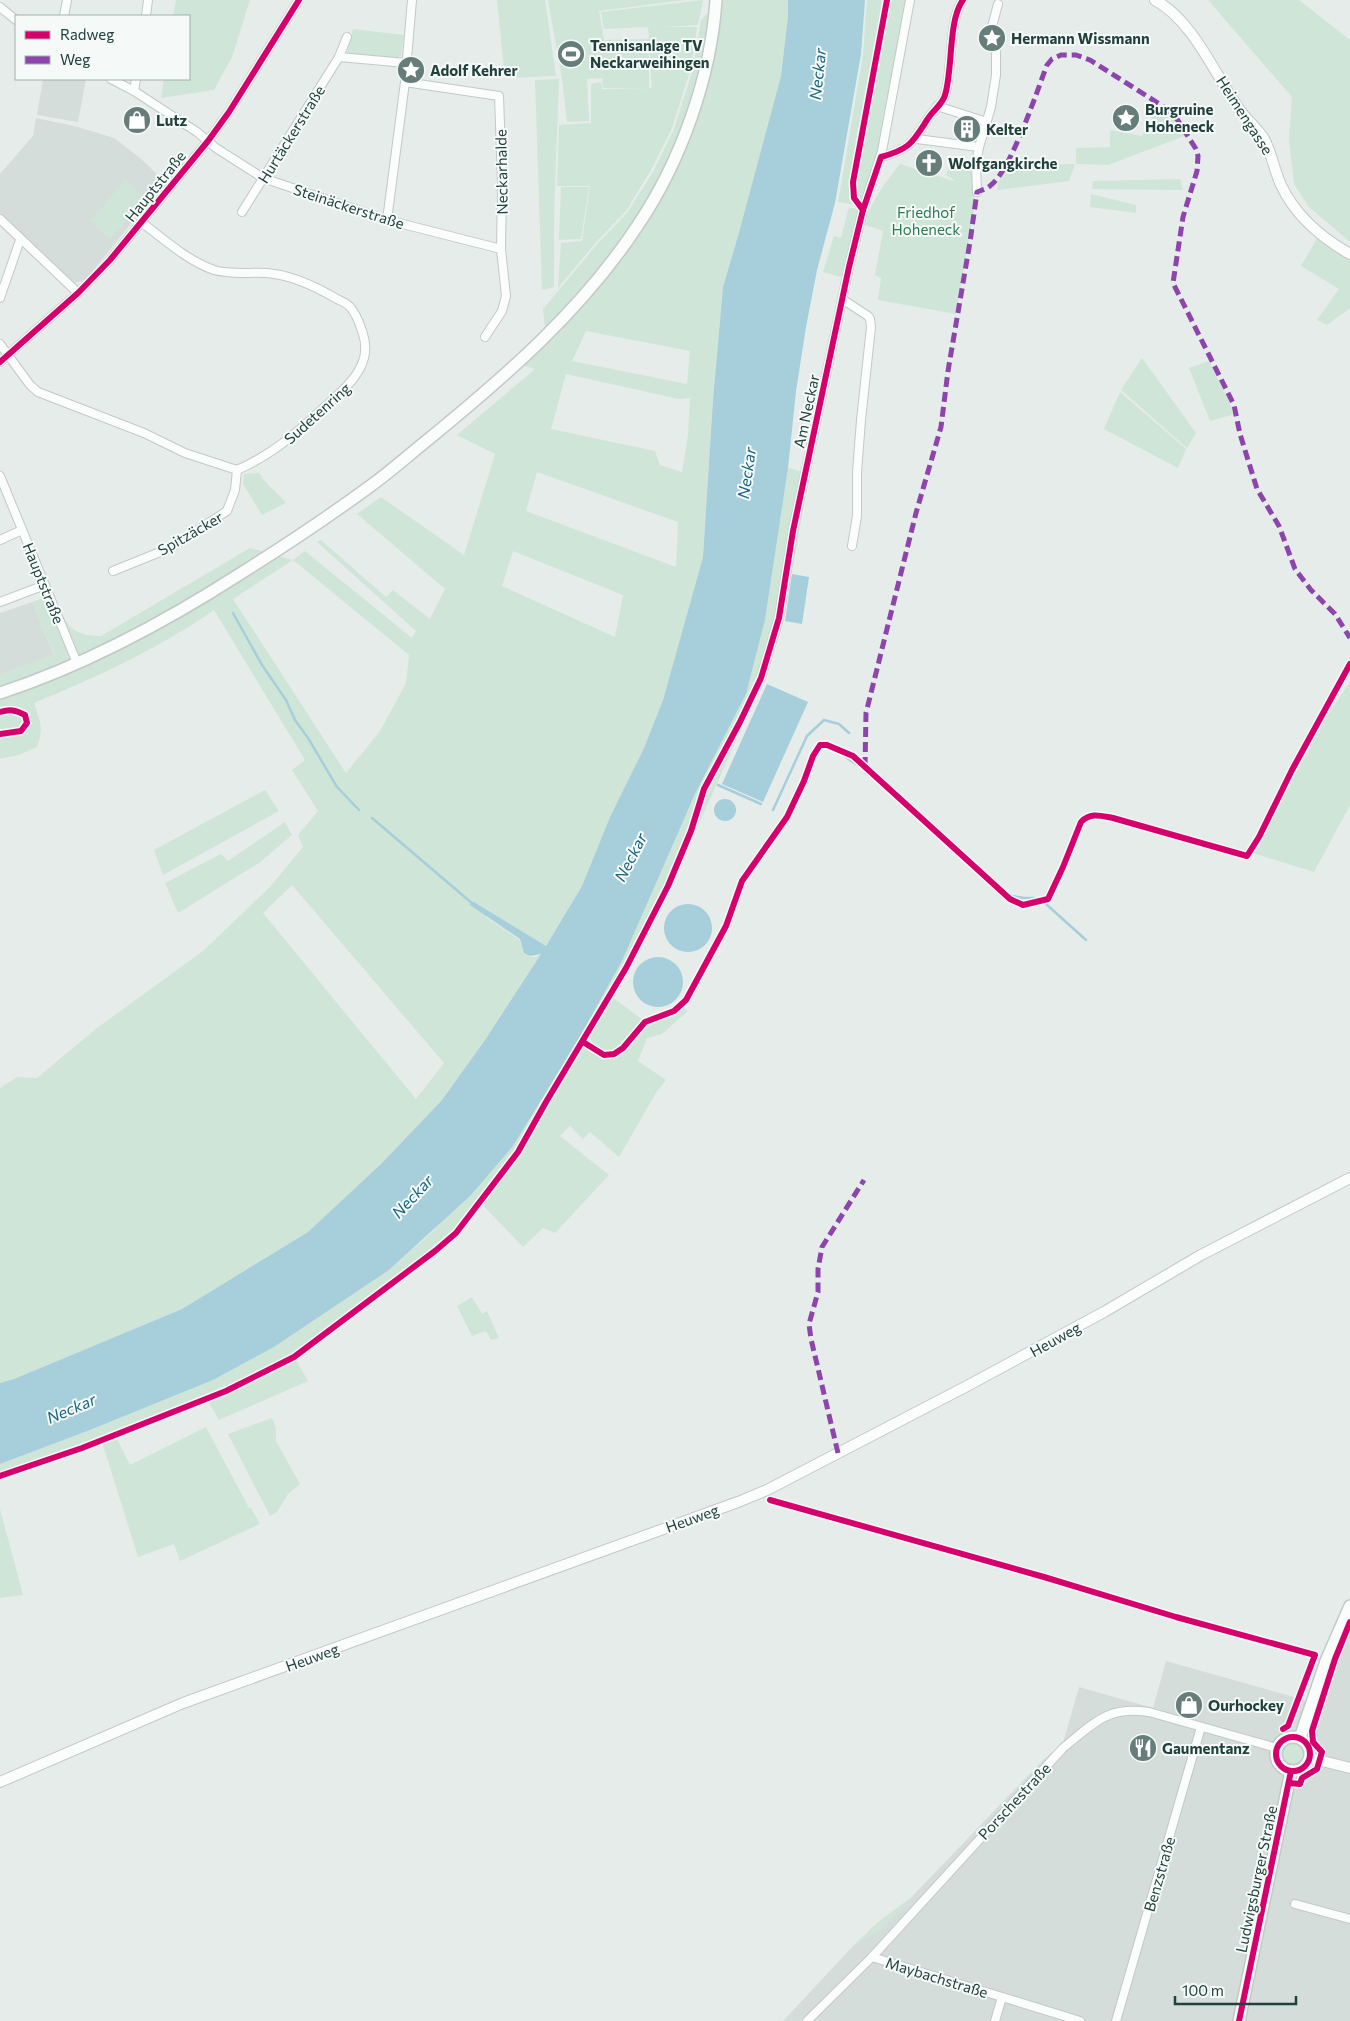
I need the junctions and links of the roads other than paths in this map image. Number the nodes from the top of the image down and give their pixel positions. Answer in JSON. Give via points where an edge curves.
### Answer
{"nodes":[{"id":1,"x":67,"y":0,"type":"edge"},
{"id":2,"x":148,"y":0,"type":"edge"},
{"id":3,"x":299,"y":0,"type":"edge"},
{"id":4,"x":412,"y":0,"type":"edge"},
{"id":5,"x":716,"y":0,"type":"edge"},
{"id":6,"x":910,"y":0,"type":"edge"},
{"id":7,"x":963,"y":0,"type":"edge"},
{"id":8,"x":1155,"y":0,"type":"edge"},
{"id":9,"x":998,"y":4,"type":"dead end"},
{"id":10,"x":0,"y":7,"type":"edge"},
{"id":11,"x":64,"y":15,"type":"edge"},
{"id":12,"x":146,"y":15,"type":"edge"},
{"id":13,"x":15,"y":19,"type":"edge"},
{"id":14,"x":347,"y":37,"type":"dead end"},
{"id":15,"x":339,"y":57,"type":"junction"},
{"id":16,"x":406,"y":63,"type":"junction"},
{"id":17,"x":112,"y":80,"type":"edge"},
{"id":18,"x":136,"y":80,"type":"edge"},
{"id":19,"x":405,"y":82,"type":"junction"},
{"id":20,"x":134,"y":91,"type":"junction"},
{"id":21,"x":937,"y":106,"type":"junction"},
{"id":22,"x":988,"y":122,"type":"junction"},
{"id":23,"x":917,"y":139,"type":"junction"},
{"id":24,"x":208,"y":141,"type":"junction"},
{"id":25,"x":979,"y":147,"type":"junction"},
{"id":26,"x":881,"y":157,"type":"junction"},
{"id":27,"x":262,"y":178,"type":"junction"},
{"id":28,"x":977,"y":192,"type":"dead end"},
{"id":29,"x":242,"y":212,"type":"dead end"},
{"id":30,"x":0,"y":219,"type":"edge"},
{"id":31,"x":387,"y":220,"type":"junction"},
{"id":32,"x":141,"y":222,"type":"junction"},
{"id":33,"x":20,"y":240,"type":"junction"},
{"id":34,"x":501,"y":249,"type":"junction"},
{"id":35,"x":1350,"y":254,"type":"edge"},
{"id":36,"x":78,"y":293,"type":"junction"},
{"id":37,"x":0,"y":298,"type":"edge"},
{"id":38,"x":842,"y":299,"type":"junction"},
{"id":39,"x":486,"y":337,"type":"dead end"},
{"id":40,"x":0,"y":344,"type":"edge"},
{"id":41,"x":9,"y":354,"type":"junction"},
{"id":42,"x":0,"y":362,"type":"edge"},
{"id":43,"x":238,"y":470,"type":"junction"},
{"id":44,"x":0,"y":477,"type":"edge"},
{"id":45,"x":22,"y":530,"type":"junction"},
{"id":46,"x":0,"y":540,"type":"edge"},
{"id":47,"x":852,"y":546,"type":"dead end"},
{"id":48,"x":113,"y":571,"type":"dead end"},
{"id":49,"x":45,"y":584,"type":"junction"},
{"id":50,"x":0,"y":602,"type":"edge"},
{"id":51,"x":77,"y":662,"type":"junction"},
{"id":52,"x":761,"y":678,"type":"dead end"},
{"id":53,"x":0,"y":693,"type":"edge"},
{"id":54,"x":1350,"y":1178,"type":"edge"},
{"id":55,"x":1350,"y":1606,"type":"edge"},
{"id":56,"x":1201,"y":1726,"type":"junction"},
{"id":57,"x":1300,"y":1738,"type":"junction"},
{"id":58,"x":1277,"y":1748,"type":"junction"},
{"id":59,"x":1310,"y":1758,"type":"junction"},
{"id":60,"x":1350,"y":1768,"type":"edge"},
{"id":61,"x":1291,"y":1772,"type":"junction"},
{"id":62,"x":0,"y":1782,"type":"edge"},
{"id":63,"x":1295,"y":1904,"type":"dead end"},
{"id":64,"x":1350,"y":1920,"type":"edge"},
{"id":65,"x":872,"y":1957,"type":"junction"},
{"id":66,"x":1002,"y":1997,"type":"junction"},
{"id":67,"x":807,"y":2021,"type":"edge"},
{"id":68,"x":995,"y":2021,"type":"edge"},
{"id":69,"x":1080,"y":2021,"type":"edge"},
{"id":70,"x":1116,"y":2021,"type":"edge"},
{"id":71,"x":1239,"y":2021,"type":"edge"}],
"edges":[{"from":1,"to":11,"type":"street"},
{"from":2,"to":12,"type":"street"},
{"from":3,"to":24,"type":"street","name":"Hauptstraße"},
{"from":4,"to":16,"type":"street"},
{"from":5,"to":51,"type":"main road","via":[[698,96],[652,204],[625,244],[542,340],[509,372],[409,455],[312,528],[161,622]]},
{"from":6,"to":26,"type":"street","name":"Am Neckar"},
{"from":7,"to":21,"type":"street","via":[[955,19],[945,96]]},
{"from":8,"to":35,"type":"street","name":"Heimengasse","via":[[1168,9],[1203,50],[1242,112],[1262,136],[1292,205],[1323,236]]},
{"from":9,"to":22,"type":"street","via":[[989,38],[996,52],[996,74]]},
{"from":10,"to":13,"type":"street"},
{"from":14,"to":15,"type":"street","name":"Hurtäckerstraße"},
{"from":15,"to":16,"type":"street"},
{"from":15,"to":27,"type":"street","name":"Hurtäckerstraße"},
{"from":16,"to":19,"type":"street"},
{"from":17,"to":20,"type":"street","name":"Steinäckerstraße"},
{"from":18,"to":20,"type":"street"},
{"from":19,"to":31,"type":"street"},
{"from":19,"to":34,"type":"street","name":"Neckarhalde","via":[[499,96]]},
{"from":20,"to":24,"type":"street","name":"Steinäckerstraße"},
{"from":21,"to":22,"type":"street"},
{"from":21,"to":23,"type":"street"},
{"from":22,"to":25,"type":"street"},
{"from":23,"to":25,"type":"street"},
{"from":23,"to":26,"type":"street","via":[[902,150]]},
{"from":24,"to":27,"type":"street","name":"Steinäckerstraße"},
{"from":24,"to":32,"type":"street","name":"Hauptstraße"},
{"from":25,"to":28,"type":"street"},
{"from":26,"to":38,"type":"street","name":"Am Neckar","via":[[863,210]]},
{"from":27,"to":29,"type":"street","name":"Hurtäckerstraße"},
{"from":27,"to":31,"type":"street","name":"Steinäckerstraße"},
{"from":30,"to":33,"type":"street"},
{"from":31,"to":34,"type":"street","name":"Steinäckerstraße"},
{"from":32,"to":36,"type":"street","name":"Hauptstraße"},
{"from":32,"to":43,"type":"street","name":"Sudetenring","via":[[192,260],[211,269],[289,276],[319,288],[350,306],[359,322],[366,353],[352,381],[282,446]]},
{"from":33,"to":36,"type":"street"},
{"from":33,"to":37,"type":"street"},
{"from":34,"to":39,"type":"street","name":"Neckarhalde","via":[[506,296],[502,311]]},
{"from":36,"to":41,"type":"street","name":"Hauptstraße"},
{"from":38,"to":47,"type":"street","via":[[868,316],[871,327]]},
{"from":38,"to":52,"type":"street","name":"Am Neckar","via":[[793,531],[779,618]]},
{"from":40,"to":41,"type":"street"},
{"from":41,"to":42,"type":"street","name":"Hauptstraße"},
{"from":41,"to":43,"type":"street","via":[[38,392],[185,453]]},
{"from":43,"to":48,"type":"street","name":"Spitzäcker","via":[[228,511],[170,548]]},
{"from":44,"to":45,"type":"street","name":"Hauptstraße"},
{"from":45,"to":46,"type":"street"},
{"from":45,"to":49,"type":"street","name":"Hauptstraße"},
{"from":49,"to":50,"type":"street"},
{"from":49,"to":51,"type":"street","name":"Hauptstraße"},
{"from":51,"to":53,"type":"main road"},
{"from":54,"to":62,"type":"street","name":"Heuweg","via":[[1201,1255],[967,1386],[767,1490],[183,1703]]},
{"from":55,"to":57,"type":"main road","via":[[1326,1661]]},
{"from":56,"to":58,"type":"street","name":"Porschestraße"},
{"from":56,"to":65,"type":"street","name":"Porschestraße","via":[[1133,1710],[1118,1711],[1092,1724],[1063,1748]]},
{"from":56,"to":70,"type":"street","name":"Benzstraße"},
{"from":57,"to":58,"type":"main road","via":[[1286,1738]]},
{"from":57,"to":59,"type":"main road","via":[[1308,1744]]},
{"from":58,"to":61,"type":"main road","via":[[1278,1763]]},
{"from":59,"to":60,"type":"street"},
{"from":59,"to":61,"type":"main road","via":[[1302,1769]]},
{"from":61,"to":71,"type":"main road","name":"Ludwigsburger Straße"},
{"from":63,"to":64,"type":"street"},
{"from":65,"to":66,"type":"street","name":"Maybachstraße"},
{"from":65,"to":67,"type":"street","name":"Porschestraße"},
{"from":66,"to":68,"type":"street","name":"Maybachstraße"},
{"from":66,"to":69,"type":"street","name":"Maybachstraße"}]}
